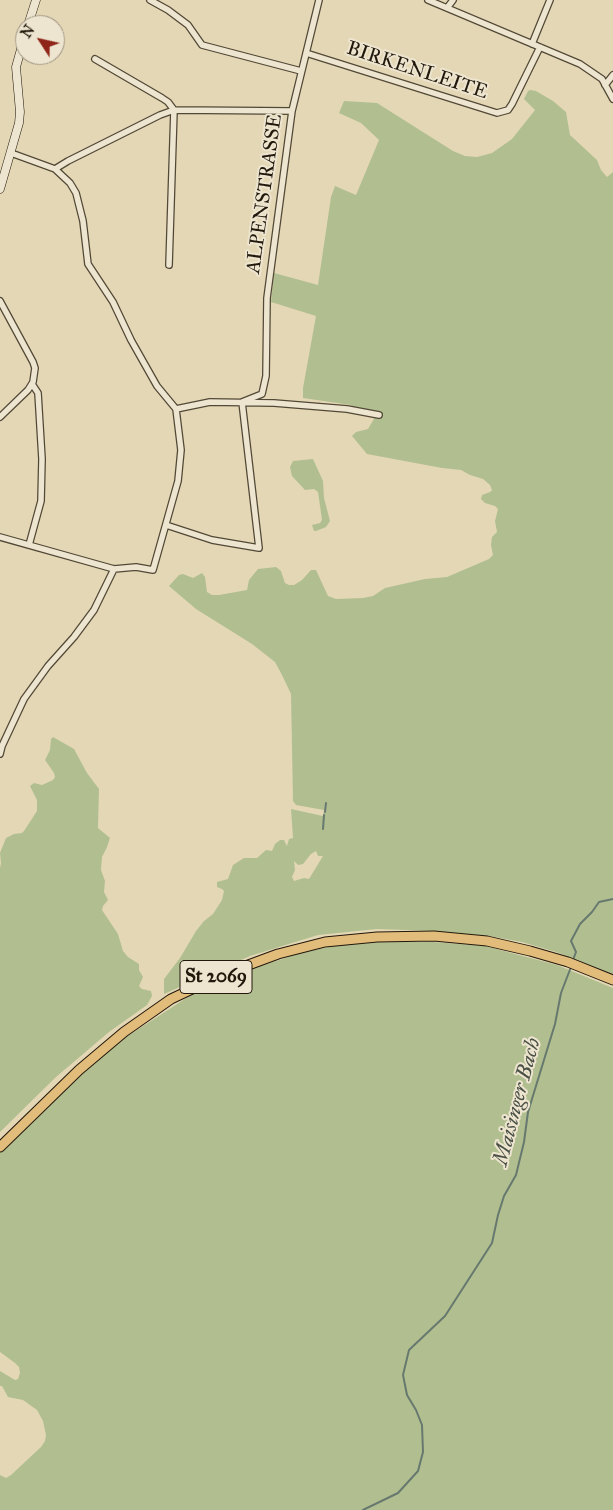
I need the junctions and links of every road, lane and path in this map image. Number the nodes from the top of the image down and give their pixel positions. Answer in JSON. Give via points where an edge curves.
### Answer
{"nodes":[{"id":1,"x":36,"y":0,"type":"edge"},
{"id":2,"x":150,"y":0,"type":"edge"},
{"id":3,"x":319,"y":0,"type":"edge"},
{"id":4,"x":428,"y":0,"type":"edge"},
{"id":5,"x":453,"y":0,"type":"edge"},
{"id":6,"x":550,"y":0,"type":"edge"},
{"id":7,"x":447,"y":8,"type":"junction"},
{"id":8,"x":31,"y":15,"type":"edge"},
{"id":9,"x":532,"y":44,"type":"junction"},
{"id":10,"x":540,"y":47,"type":"junction"},
{"id":11,"x":306,"y":53,"type":"junction"},
{"id":12,"x":95,"y":58,"type":"dead end"},
{"id":13,"x":17,"y":65,"type":"edge"},
{"id":14,"x":301,"y":71,"type":"junction"},
{"id":15,"x":613,"y":75,"type":"edge"},
{"id":16,"x":606,"y":85,"type":"junction"},
{"id":17,"x":613,"y":99,"type":"edge"},
{"id":18,"x":174,"y":110,"type":"junction"},
{"id":19,"x":292,"y":111,"type":"junction"},
{"id":20,"x":11,"y":153,"type":"junction"},
{"id":21,"x":55,"y":169,"type":"junction"},
{"id":22,"x":0,"y":189,"type":"edge"},
{"id":23,"x":169,"y":265,"type":"dead end"},
{"id":24,"x":0,"y":301,"type":"edge"},
{"id":25,"x":32,"y":384,"type":"junction"},
{"id":26,"x":242,"y":402,"type":"junction"},
{"id":27,"x":176,"y":409,"type":"junction"},
{"id":28,"x":379,"y":415,"type":"dead end"},
{"id":29,"x":0,"y":417,"type":"edge"},
{"id":30,"x":166,"y":525,"type":"junction"},
{"id":31,"x":0,"y":537,"type":"edge"},
{"id":32,"x":29,"y":546,"type":"junction"},
{"id":33,"x":114,"y":569,"type":"junction"},
{"id":34,"x":0,"y":754,"type":"edge"},
{"id":35,"x":613,"y":980,"type":"edge"},
{"id":36,"x":0,"y":1147,"type":"edge"}],
"edges":[{"from":1,"to":8,"type":"street"},
{"from":2,"to":14,"type":"street","via":[[188,25],[202,45]]},
{"from":3,"to":11,"type":"street","name":"ALPENSTRASSE"},
{"from":4,"to":7,"type":"street"},
{"from":5,"to":7,"type":"street"},
{"from":6,"to":9,"type":"street"},
{"from":7,"to":9,"type":"street"},
{"from":9,"to":10,"type":"street"},
{"from":10,"to":11,"type":"street","name":"BIRKENLEITE","via":[[512,104],[508,110],[497,113]]},
{"from":10,"to":16,"type":"street","via":[[580,64]]},
{"from":11,"to":14,"type":"street","name":"ALPENSTRASSE"},
{"from":12,"to":18,"type":"street","via":[[162,98]]},
{"from":13,"to":20,"type":"street","via":[[20,112]]},
{"from":14,"to":19,"type":"street","name":"ALPENSTRASSE"},
{"from":15,"to":16,"type":"street"},
{"from":16,"to":17,"type":"street"},
{"from":18,"to":19,"type":"street"},
{"from":18,"to":21,"type":"street"},
{"from":18,"to":23,"type":"street"},
{"from":19,"to":26,"type":"street","name":"ALPENSTRASSE","via":[[267,298],[266,376],[262,394]]},
{"from":20,"to":21,"type":"street"},
{"from":20,"to":22,"type":"street"},
{"from":21,"to":27,"type":"street","via":[[76,193],[88,264],[113,302],[157,386]]},
{"from":24,"to":25,"type":"street","via":[[33,362],[35,374]]},
{"from":25,"to":29,"type":"street"},
{"from":25,"to":32,"type":"street","via":[[38,394],[42,482],[41,501]]},
{"from":26,"to":27,"type":"street","via":[[210,402]]},
{"from":26,"to":28,"type":"street","via":[[334,407]]},
{"from":26,"to":30,"type":"street","via":[[258,548],[212,540]]},
{"from":27,"to":30,"type":"street","via":[[181,450],[178,481]]},
{"from":30,"to":33,"type":"street","via":[[153,570],[136,567]]},
{"from":31,"to":32,"type":"street"},
{"from":32,"to":33,"type":"street"},
{"from":33,"to":34,"type":"street","via":[[94,610],[24,699]]},
{"from":35,"to":36,"type":"main road","number":"St 2069","via":[[530,951],[487,941],[434,936],[325,942],[278,954],[171,999],[124,1032],[40,1106]]}]}
